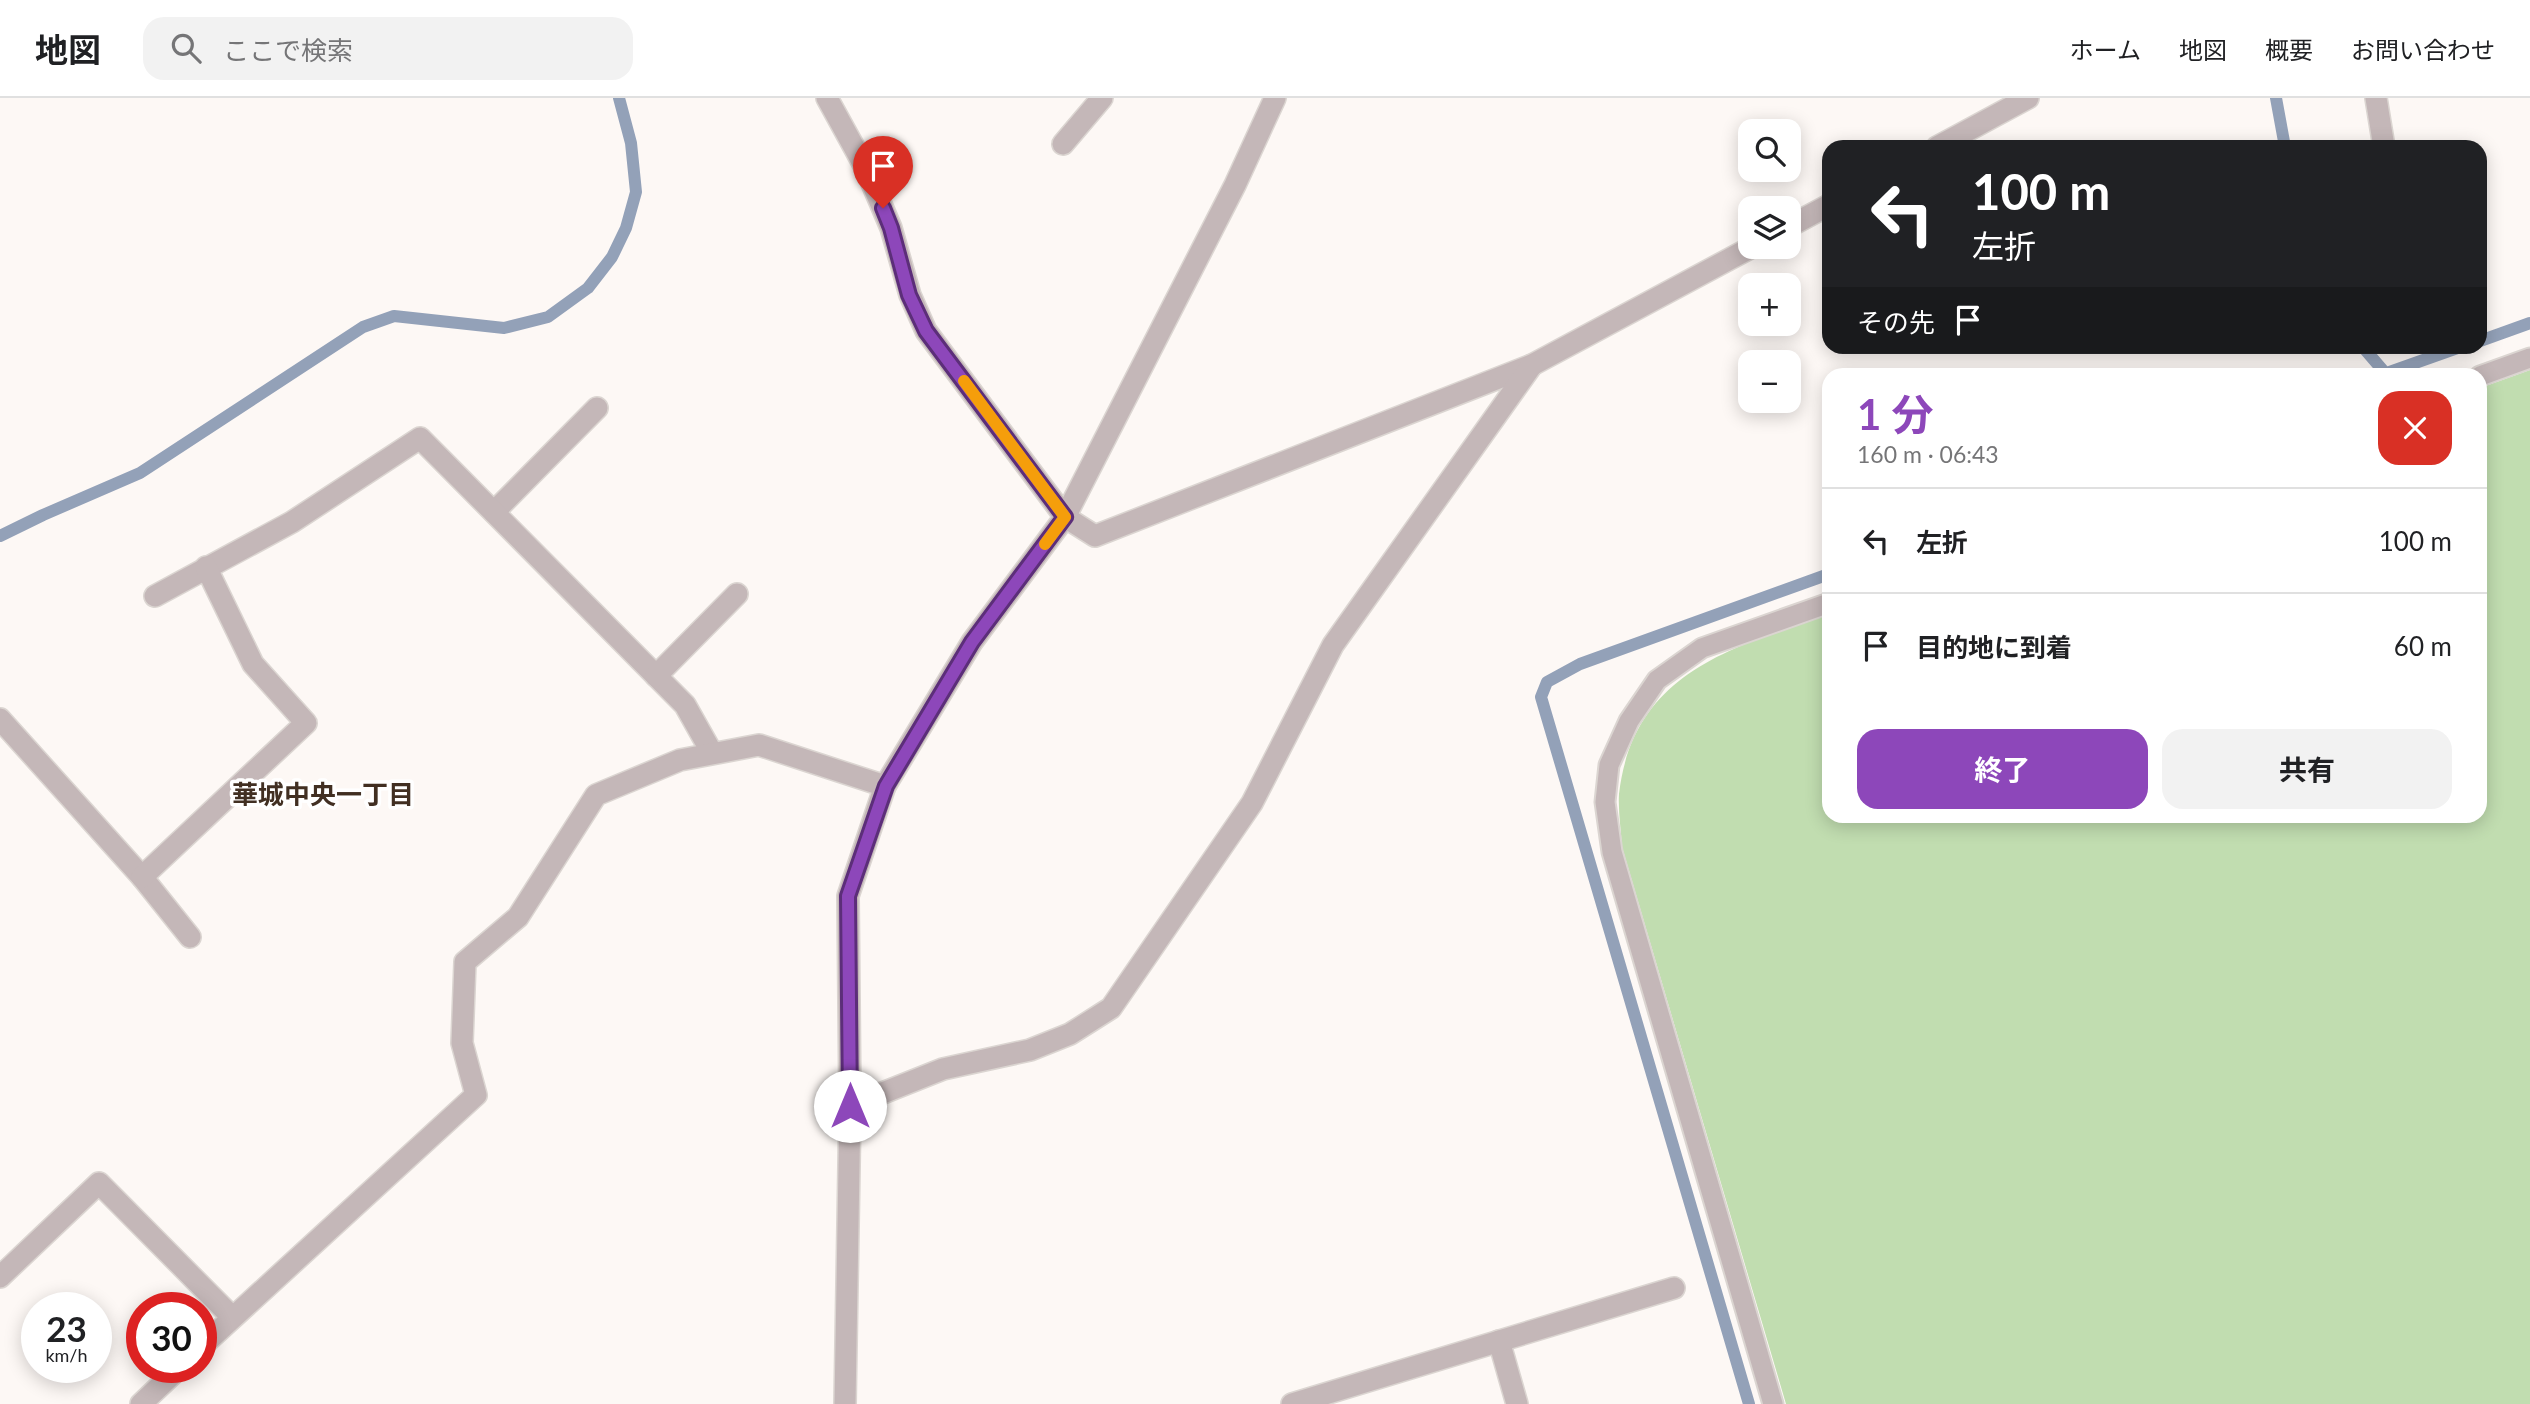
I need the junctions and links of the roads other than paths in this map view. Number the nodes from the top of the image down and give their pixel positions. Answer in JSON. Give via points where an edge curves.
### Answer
{"nodes":[{"id":1,"x":827,"y":98,"type":"edge"},
{"id":2,"x":1102,"y":98,"type":"edge"},
{"id":3,"x":1275,"y":98,"type":"edge"},
{"id":4,"x":2028,"y":98,"type":"edge"},
{"id":5,"x":2376,"y":98,"type":"edge"},
{"id":6,"x":1950,"y":140,"type":"edge"},
{"id":7,"x":2383,"y":140,"type":"edge"},
{"id":8,"x":1063,"y":144,"type":"dead end"},
{"id":9,"x":1822,"y":209,"type":"edge"},
{"id":10,"x":1801,"y":220,"type":"edge"},
{"id":11,"x":1738,"y":255,"type":"edge"},
{"id":12,"x":2530,"y":358,"type":"edge"},
{"id":13,"x":1532,"y":365,"type":"junction"},
{"id":14,"x":2487,"y":373,"type":"edge"},
{"id":15,"x":597,"y":408,"type":"dead end"},
{"id":16,"x":495,"y":512,"type":"junction"},
{"id":17,"x":1065,"y":517,"type":"junction"},
{"id":18,"x":206,"y":567,"type":"junction"},
{"id":19,"x":737,"y":594,"type":"dead end"},
{"id":20,"x":155,"y":596,"type":"dead end"},
{"id":21,"x":1822,"y":605,"type":"edge"},
{"id":22,"x":656,"y":676,"type":"junction"},
{"id":23,"x":0,"y":719,"type":"edge"},
{"id":24,"x":712,"y":753,"type":"junction"},
{"id":25,"x":886,"y":786,"type":"junction"},
{"id":26,"x":142,"y":877,"type":"junction"},
{"id":27,"x":190,"y":937,"type":"dead end"},
{"id":28,"x":850,"y":1106,"type":"junction"},
{"id":29,"x":0,"y":1277,"type":"edge"},
{"id":30,"x":1674,"y":1287,"type":"dead end"},
{"id":31,"x":232,"y":1317,"type":"junction"},
{"id":32,"x":217,"y":1332,"type":"edge"},
{"id":33,"x":1499,"y":1341,"type":"junction"},
{"id":34,"x":163,"y":1383,"type":"edge"},
{"id":35,"x":141,"y":1404,"type":"edge"},
{"id":36,"x":845,"y":1404,"type":"edge"},
{"id":37,"x":1292,"y":1404,"type":"edge"},
{"id":38,"x":1517,"y":1404,"type":"edge"},
{"id":39,"x":1773,"y":1404,"type":"edge"}],
"edges":[{"from":1,"to":17,"type":"street","via":[[866,169],[926,331]]},
{"from":2,"to":8,"type":"street"},
{"from":3,"to":17,"type":"street"},
{"from":4,"to":6,"type":"street"},
{"from":5,"to":7,"type":"street"},
{"from":9,"to":10,"type":"street"},
{"from":11,"to":13,"type":"street"},
{"from":12,"to":14,"type":"lane"},
{"from":13,"to":17,"type":"street","via":[[1095,536]]},
{"from":13,"to":28,"type":"street","via":[[1333,645],[1252,803],[1111,1008],[1070,1034],[1030,1050],[943,1069]]},
{"from":15,"to":16,"type":"street"},
{"from":16,"to":18,"type":"street","via":[[420,438],[292,522]]},
{"from":16,"to":22,"type":"street"},
{"from":17,"to":25,"type":"street","via":[[972,642]]},
{"from":18,"to":20,"type":"street"},
{"from":18,"to":26,"type":"street","via":[[253,664],[306,723]]},
{"from":19,"to":22,"type":"street"},
{"from":21,"to":39,"type":"lane","via":[[1702,648],[1657,680],[1629,721],[1609,765],[1605,802],[1612,852]]},
{"from":22,"to":24,"type":"street","via":[[684,705]]},
{"from":23,"to":26,"type":"street"},
{"from":24,"to":25,"type":"street","via":[[759,746]]},
{"from":24,"to":31,"type":"street","via":[[680,760],[596,795],[519,917],[465,962],[462,1043],[476,1095]]},
{"from":25,"to":28,"type":"street","via":[[848,896]]},
{"from":26,"to":27,"type":"street"},
{"from":28,"to":36,"type":"street"},
{"from":29,"to":31,"type":"street","via":[[99,1183]]},
{"from":30,"to":33,"type":"street"},
{"from":31,"to":32,"type":"street"},
{"from":33,"to":37,"type":"street"},
{"from":33,"to":38,"type":"street"},
{"from":34,"to":35,"type":"street"}]}
